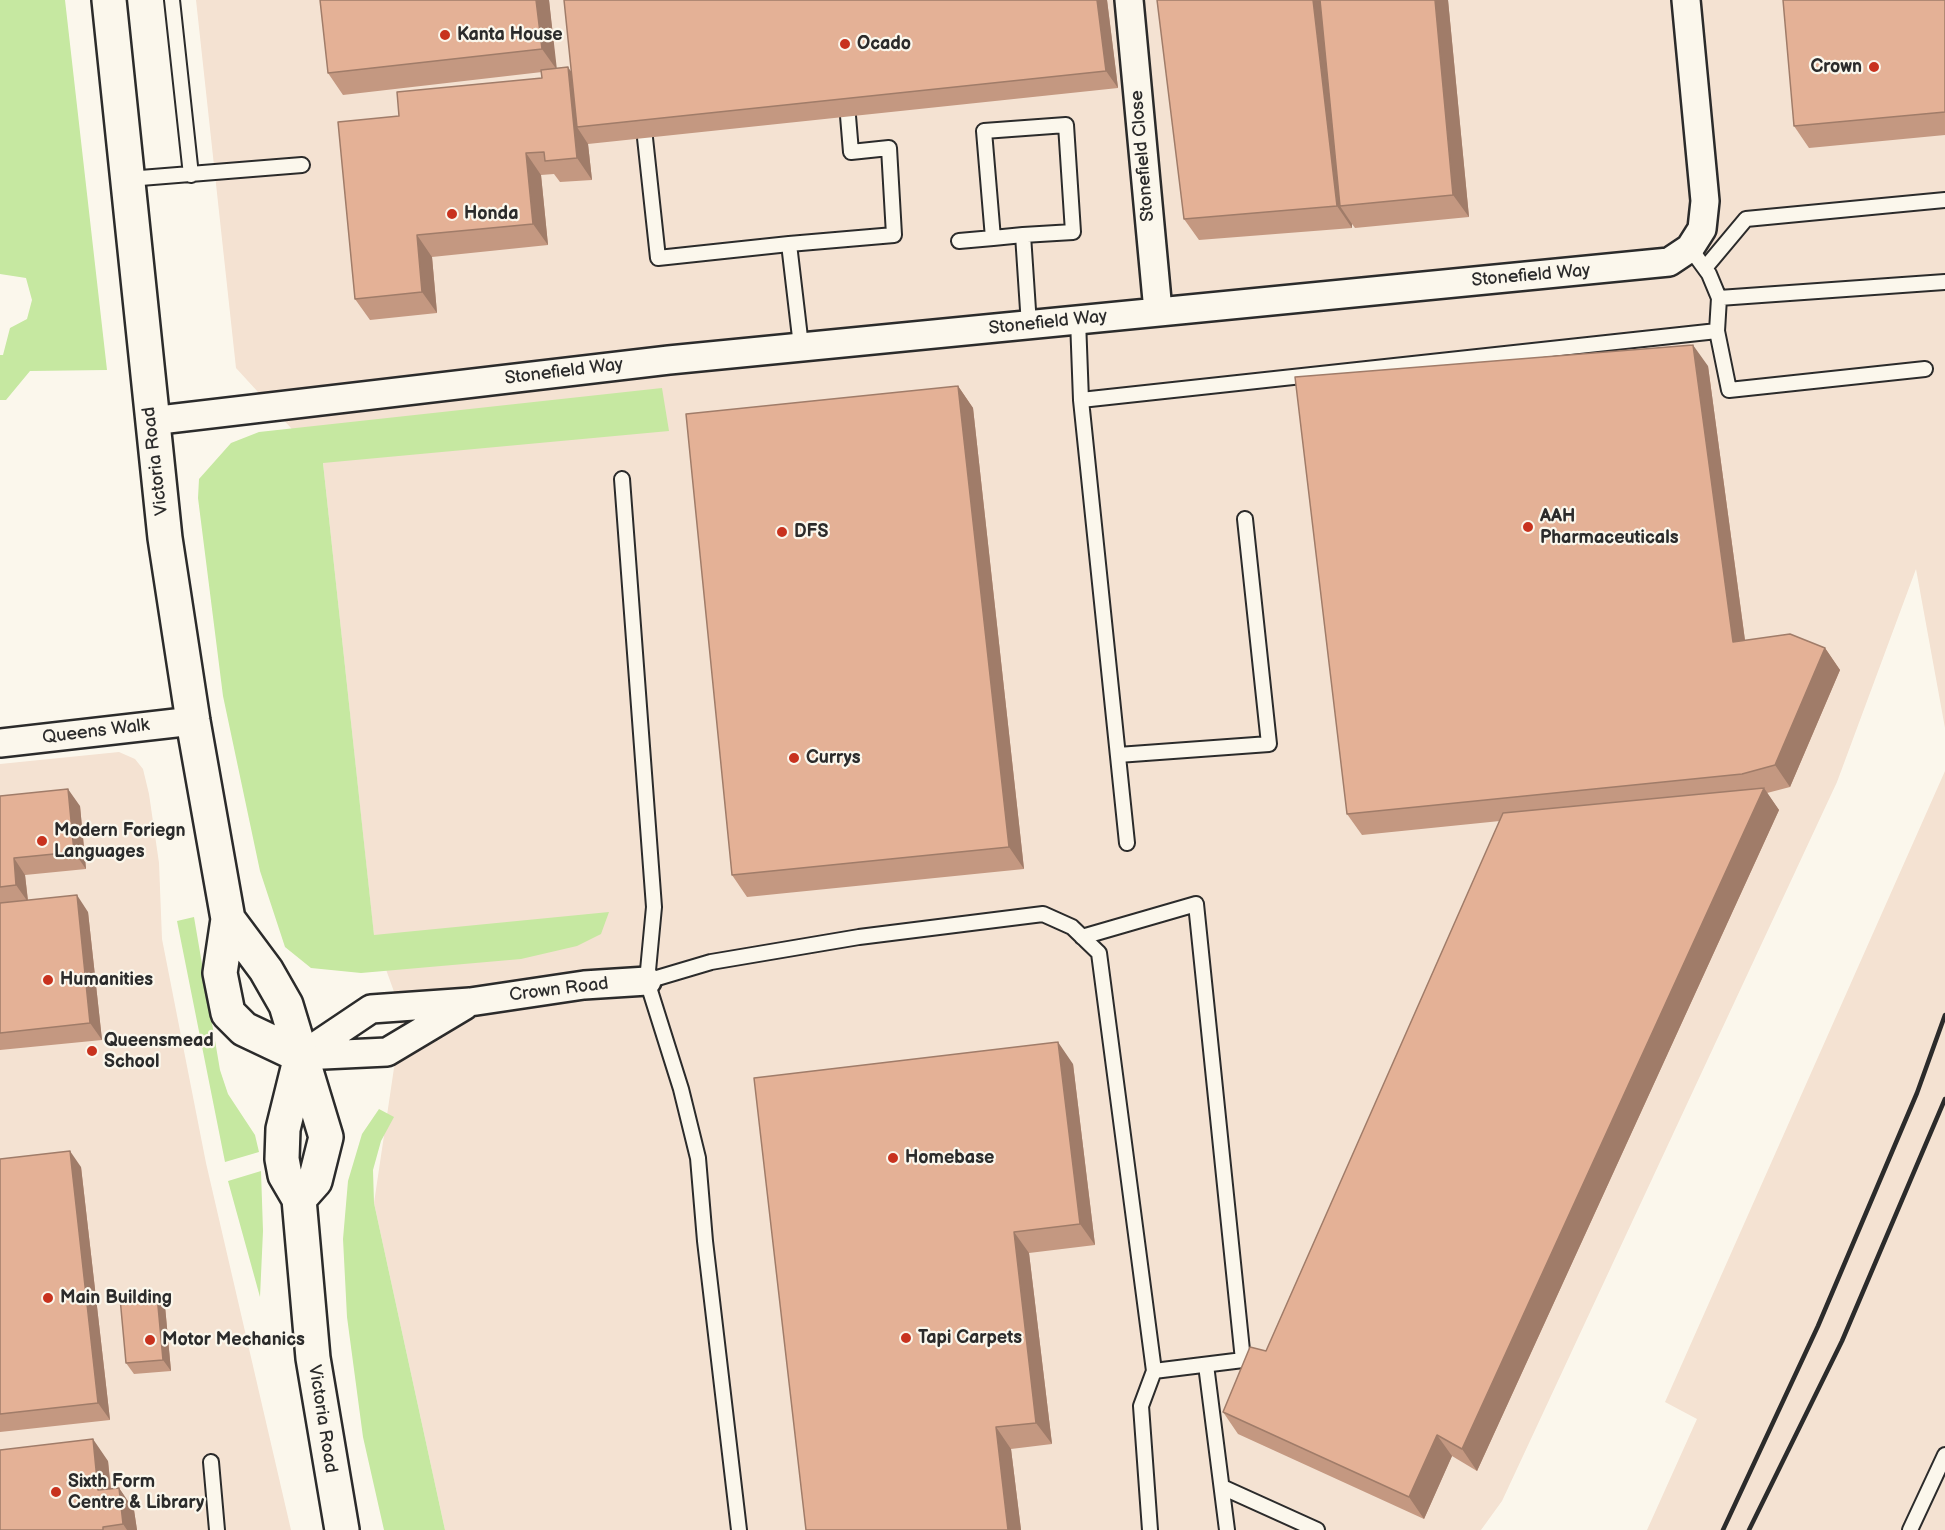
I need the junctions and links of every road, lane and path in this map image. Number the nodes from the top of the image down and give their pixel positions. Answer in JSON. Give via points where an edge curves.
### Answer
{"nodes":[{"id":1,"x":109,"y":0,"type":"edge"},
{"id":2,"x":172,"y":0,"type":"edge"},
{"id":3,"x":1129,"y":0,"type":"edge"},
{"id":4,"x":1686,"y":0,"type":"edge"},
{"id":5,"x":848,"y":116,"type":"edge"},
{"id":6,"x":645,"y":138,"type":"edge"},
{"id":7,"x":302,"y":165,"type":"dead end"},
{"id":8,"x":191,"y":175,"type":"junction"},
{"id":9,"x":126,"y":179,"type":"junction"},
{"id":10,"x":1945,"y":200,"type":"edge"},
{"id":11,"x":1023,"y":235,"type":"junction"},
{"id":12,"x":993,"y":238,"type":"junction"},
{"id":13,"x":959,"y":241,"type":"dead end"},
{"id":14,"x":789,"y":244,"type":"junction"},
{"id":15,"x":1697,"y":258,"type":"junction"},
{"id":16,"x":1945,"y":282,"type":"edge"},
{"id":17,"x":1719,"y":298,"type":"junction"},
{"id":18,"x":1158,"y":311,"type":"junction"},
{"id":19,"x":1078,"y":320,"type":"junction"},
{"id":20,"x":1029,"y":325,"type":"junction"},
{"id":21,"x":1717,"y":331,"type":"junction"},
{"id":22,"x":801,"y":346,"type":"junction"},
{"id":23,"x":1925,"y":369,"type":"dead end"},
{"id":24,"x":1081,"y":400,"type":"junction"},
{"id":25,"x":151,"y":421,"type":"junction"},
{"id":26,"x":622,"y":480,"type":"dead end"},
{"id":27,"x":1245,"y":519,"type":"dead end"},
{"id":28,"x":193,"y":721,"type":"junction"},
{"id":29,"x":0,"y":743,"type":"edge"},
{"id":30,"x":1118,"y":755,"type":"junction"},
{"id":31,"x":1127,"y":843,"type":"dead end"},
{"id":32,"x":228,"y":919,"type":"junction"},
{"id":33,"x":1082,"y":937,"type":"junction"},
{"id":34,"x":647,"y":981,"type":"junction"},
{"id":35,"x":470,"y":1002,"type":"junction"},
{"id":36,"x":301,"y":1056,"type":"junction"},
{"id":37,"x":299,"y":1199,"type":"junction"},
{"id":38,"x":1206,"y":1365,"type":"junction"},
{"id":39,"x":1154,"y":1371,"type":"junction"},
{"id":40,"x":1945,"y":1455,"type":"edge"},
{"id":41,"x":211,"y":1462,"type":"dead end"},
{"id":42,"x":1222,"y":1487,"type":"junction"},
{"id":43,"x":217,"y":1530,"type":"edge"},
{"id":44,"x":342,"y":1530,"type":"edge"},
{"id":45,"x":739,"y":1530,"type":"edge"},
{"id":46,"x":1150,"y":1530,"type":"edge"},
{"id":47,"x":1227,"y":1530,"type":"edge"},
{"id":48,"x":1317,"y":1530,"type":"edge"},
{"id":49,"x":1910,"y":1530,"type":"edge"}],
"edges":[{"from":1,"to":9,"type":"street","name":"Victoria Road"},
{"from":2,"to":8,"type":"lane"},
{"from":3,"to":18,"type":"street","name":"Stonefield Close"},
{"from":4,"to":15,"type":"street","via":[[1705,201]]},
{"from":5,"to":14,"type":"lane","via":[[851,152],[889,148],[894,235]]},
{"from":6,"to":14,"type":"lane","via":[[658,258]]},
{"from":7,"to":8,"type":"lane"},
{"from":8,"to":9,"type":"lane"},
{"from":9,"to":25,"type":"street","name":"Victoria Road"},
{"from":10,"to":15,"type":"lane","via":[[1746,219]]},
{"from":11,"to":12,"type":"lane"},
{"from":11,"to":12,"type":"lane","via":[[1073,232],[1066,125],[984,131]]},
{"from":11,"to":20,"type":"lane"},
{"from":12,"to":13,"type":"lane"},
{"from":14,"to":22,"type":"lane"},
{"from":15,"to":17,"type":"lane"},
{"from":15,"to":18,"type":"street","name":"Stonefield Way"},
{"from":16,"to":17,"type":"lane"},
{"from":17,"to":21,"type":"lane"},
{"from":18,"to":19,"type":"street","name":"Stonefield Way"},
{"from":19,"to":20,"type":"street","name":"Stonefield Way"},
{"from":19,"to":24,"type":"lane"},
{"from":20,"to":22,"type":"street","name":"Stonefield Way"},
{"from":21,"to":23,"type":"lane","via":[[1729,390]]},
{"from":21,"to":24,"type":"lane"},
{"from":22,"to":25,"type":"street","name":"Stonefield Way"},
{"from":24,"to":30,"type":"lane"},
{"from":25,"to":28,"type":"street","name":"Victoria Road"},
{"from":26,"to":34,"type":"lane","via":[[654,907]]},
{"from":27,"to":30,"type":"lane","via":[[1269,744]]},
{"from":28,"to":29,"type":"street","name":"Queens Walk"},
{"from":28,"to":32,"type":"street","name":"Victoria Road"},
{"from":30,"to":31,"type":"lane"},
{"from":32,"to":36,"type":"street","name":"Victoria Road","via":[[286,1005]]},
{"from":32,"to":36,"type":"street","name":"Victoria Road","via":[[220,973],[228,1013],[244,1029]]},
{"from":33,"to":34,"type":"lane","via":[[1072,927],[1043,914],[996,918],[711,962]]},
{"from":33,"to":38,"type":"lane","via":[[1196,904],[1243,1360]]},
{"from":33,"to":39,"type":"lane","via":[[1099,953]]},
{"from":34,"to":35,"type":"street","name":"Crown Road","via":[[584,985]]},
{"from":34,"to":45,"type":"lane","via":[[698,1158]]},
{"from":35,"to":36,"type":"street","name":"Crown Road","via":[[387,1052]]},
{"from":35,"to":36,"type":"street","name":"Crown Road","via":[[371,1009]]},
{"from":36,"to":37,"type":"street","name":"Victoria Road","via":[[283,1129],[282,1159],[285,1175]]},
{"from":36,"to":37,"type":"street","name":"Victoria Road","via":[[326,1137],[315,1180]]},
{"from":37,"to":44,"type":"street","name":"Victoria Road","via":[[313,1358]]},
{"from":38,"to":39,"type":"lane"},
{"from":38,"to":42,"type":"lane"},
{"from":39,"to":46,"type":"lane","via":[[1141,1406]]},
{"from":40,"to":49,"type":"lane"},
{"from":41,"to":43,"type":"lane"},
{"from":42,"to":47,"type":"lane"},
{"from":42,"to":48,"type":"lane"}]}
